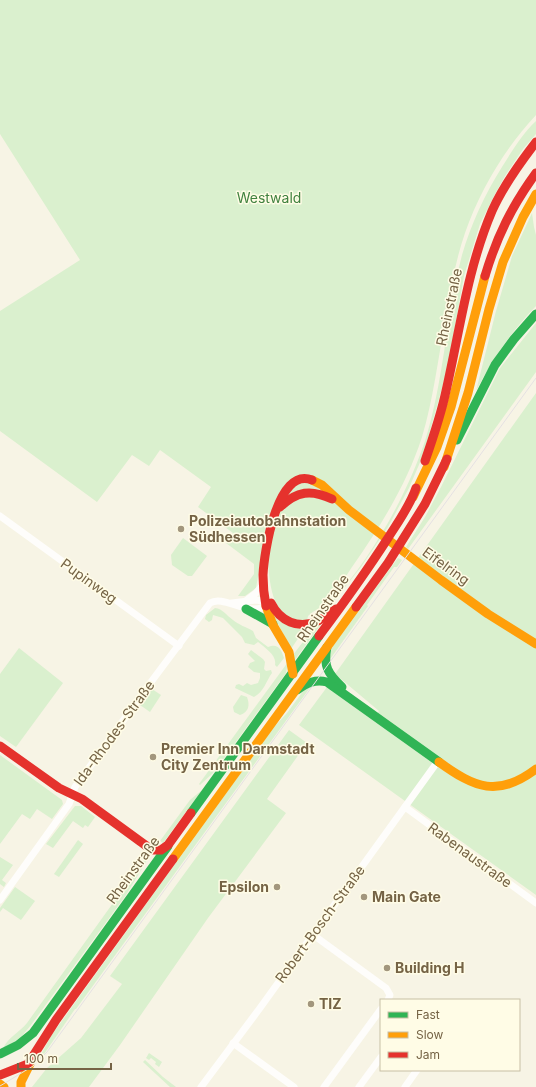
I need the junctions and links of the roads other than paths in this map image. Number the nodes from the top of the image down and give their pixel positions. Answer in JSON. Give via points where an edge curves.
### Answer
{"nodes":[{"id":1,"x":536,"y":142,"type":"edge"},
{"id":2,"x":536,"y":173,"type":"edge"},
{"id":3,"x":536,"y":194,"type":"edge"},
{"id":4,"x":536,"y":314,"type":"edge"},
{"id":5,"x":444,"y":466,"type":"junction"},
{"id":6,"x":412,"y":497,"type":"junction"},
{"id":7,"x":344,"y":506,"type":"junction"},
{"id":8,"x":276,"y":514,"type":"junction"},
{"id":9,"x":0,"y":516,"type":"edge"},
{"id":10,"x":265,"y":558,"type":"junction"},
{"id":11,"x":263,"y":585,"type":"junction"},
{"id":12,"x":267,"y":603,"type":"junction"},
{"id":13,"x":246,"y":605,"type":"junction"},
{"id":14,"x":343,"y":605,"type":"junction"},
{"id":15,"x":273,"y":624,"type":"junction"},
{"id":16,"x":328,"y":644,"type":"junction"},
{"id":17,"x":536,"y":644,"type":"edge"},
{"id":18,"x":179,"y":646,"type":"junction"},
{"id":19,"x":293,"y":674,"type":"junction"},
{"id":20,"x":292,"y":694,"type":"junction"},
{"id":21,"x":356,"y":701,"type":"junction"},
{"id":22,"x":0,"y":746,"type":"edge"},
{"id":23,"x":438,"y":761,"type":"junction"},
{"id":24,"x":536,"y":769,"type":"edge"},
{"id":25,"x":72,"y":794,"type":"junction"},
{"id":26,"x":405,"y":807,"type":"junction"},
{"id":27,"x":168,"y":845,"type":"junction"},
{"id":28,"x":0,"y":900,"type":"edge"},
{"id":29,"x":536,"y":902,"type":"edge"},
{"id":30,"x":312,"y":934,"type":"junction"},
{"id":31,"x":388,"y":999,"type":"edge"},
{"id":32,"x":380,"y":1011,"type":"edge"},
{"id":33,"x":233,"y":1044,"type":"junction"},
{"id":34,"x":38,"y":1048,"type":"junction"},
{"id":35,"x":0,"y":1054,"type":"edge"},
{"id":36,"x":380,"y":1058,"type":"edge"},
{"id":37,"x":416,"y":1071,"type":"edge"},
{"id":38,"x":0,"y":1075,"type":"edge"},
{"id":39,"x":0,"y":1084,"type":"edge"},
{"id":40,"x":4,"y":1087,"type":"edge"},
{"id":41,"x":21,"y":1087,"type":"edge"},
{"id":42,"x":201,"y":1087,"type":"edge"},
{"id":43,"x":294,"y":1087,"type":"edge"},
{"id":44,"x":324,"y":1087,"type":"edge"},
{"id":45,"x":359,"y":1087,"type":"edge"},
{"id":46,"x":405,"y":1087,"type":"edge"}],
"edges":[{"from":1,"to":6,"type":"main road","name":"Rheinstraße","via":[[501,192],[484,231],[470,276],[446,392]]},
{"from":2,"to":6,"type":"main road","via":[[506,220],[494,250],[482,286],[448,418],[431,462]]},
{"from":3,"to":5,"type":"main road","via":[[519,221],[500,270],[470,383]]},
{"from":4,"to":5,"type":"main road","name":"Rheinstraße","via":[[496,364]]},
{"from":5,"to":16,"type":"main road","name":"Rheinstraße","via":[[425,504],[388,563]]},
{"from":6,"to":14,"type":"main road","name":"Rheinstraße","via":[[382,548]]},
{"from":7,"to":8,"type":"main road","name":"Eifelring","via":[[318,492],[302,492],[286,501]]},
{"from":7,"to":8,"type":"main road","name":"Eifelring","via":[[318,482],[302,478],[287,488]]},
{"from":7,"to":17,"type":"main road","name":"Eifelring","via":[[422,566]]},
{"from":8,"to":10,"type":"main road","name":"Eifelring"},
{"from":9,"to":18,"type":"street","name":"Pupinweg"},
{"from":10,"to":11,"type":"main road","name":"Eifelring"},
{"from":10,"to":12,"type":"main road","name":"Eifelring"},
{"from":11,"to":12,"type":"main road","name":"Eifelring"},
{"from":11,"to":13,"type":"street"},
{"from":12,"to":13,"type":"street","via":[[258,609]]},
{"from":12,"to":14,"type":"main road","via":[[282,618],[292,624],[301,625],[318,621]]},
{"from":12,"to":15,"type":"main road"},
{"from":13,"to":15,"type":"main road"},
{"from":13,"to":18,"type":"street","via":[[216,601],[210,604]]},
{"from":14,"to":19,"type":"main road","name":"Rheinstraße"},
{"from":15,"to":19,"type":"main road","via":[[289,652]]},
{"from":16,"to":20,"type":"main road","name":"Rheinstraße"},
{"from":16,"to":21,"type":"main road","via":[[324,657],[328,672]]},
{"from":18,"to":25,"type":"street","name":"Ida-Rhodes-Straße"},
{"from":19,"to":27,"type":"main road","name":"Rheinstraße"},
{"from":20,"to":21,"type":"main road","via":[[310,682],[321,681],[327,682]]},
{"from":20,"to":34,"type":"main road","name":"Rheinstraße"},
{"from":21,"to":23,"type":"main road"},
{"from":22,"to":25,"type":"main road","via":[[59,788]]},
{"from":23,"to":24,"type":"main road","via":[[469,781],[492,787],[516,782]]},
{"from":23,"to":26,"type":"street","name":"Robert-Bosch-Straße"},
{"from":25,"to":27,"type":"main road","via":[[152,850],[160,851]]},
{"from":25,"to":28,"type":"street","name":"Ida-Rhodes-Straße","via":[[69,804]]},
{"from":26,"to":29,"type":"street","name":"Rabenaustraße"},
{"from":26,"to":30,"type":"street","name":"Robert-Bosch-Straße"},
{"from":27,"to":35,"type":"main road","name":"Rheinstraße","via":[[28,1038]]},
{"from":30,"to":31,"type":"street","via":[[386,988],[390,995]]},
{"from":30,"to":33,"type":"street","name":"Robert-Bosch-Straße"},
{"from":32,"to":44,"type":"street"},
{"from":33,"to":42,"type":"street","name":"Robert-Bosch-Straße"},
{"from":33,"to":43,"type":"street"},
{"from":34,"to":38,"type":"main road","name":"Rheinstraße","via":[[28,1064]]},
{"from":34,"to":41,"type":"main road","name":"Rheinstraße","via":[[22,1079]]},
{"from":36,"to":45,"type":"street"},
{"from":37,"to":46,"type":"street"},
{"from":39,"to":40,"type":"main road"}]}
